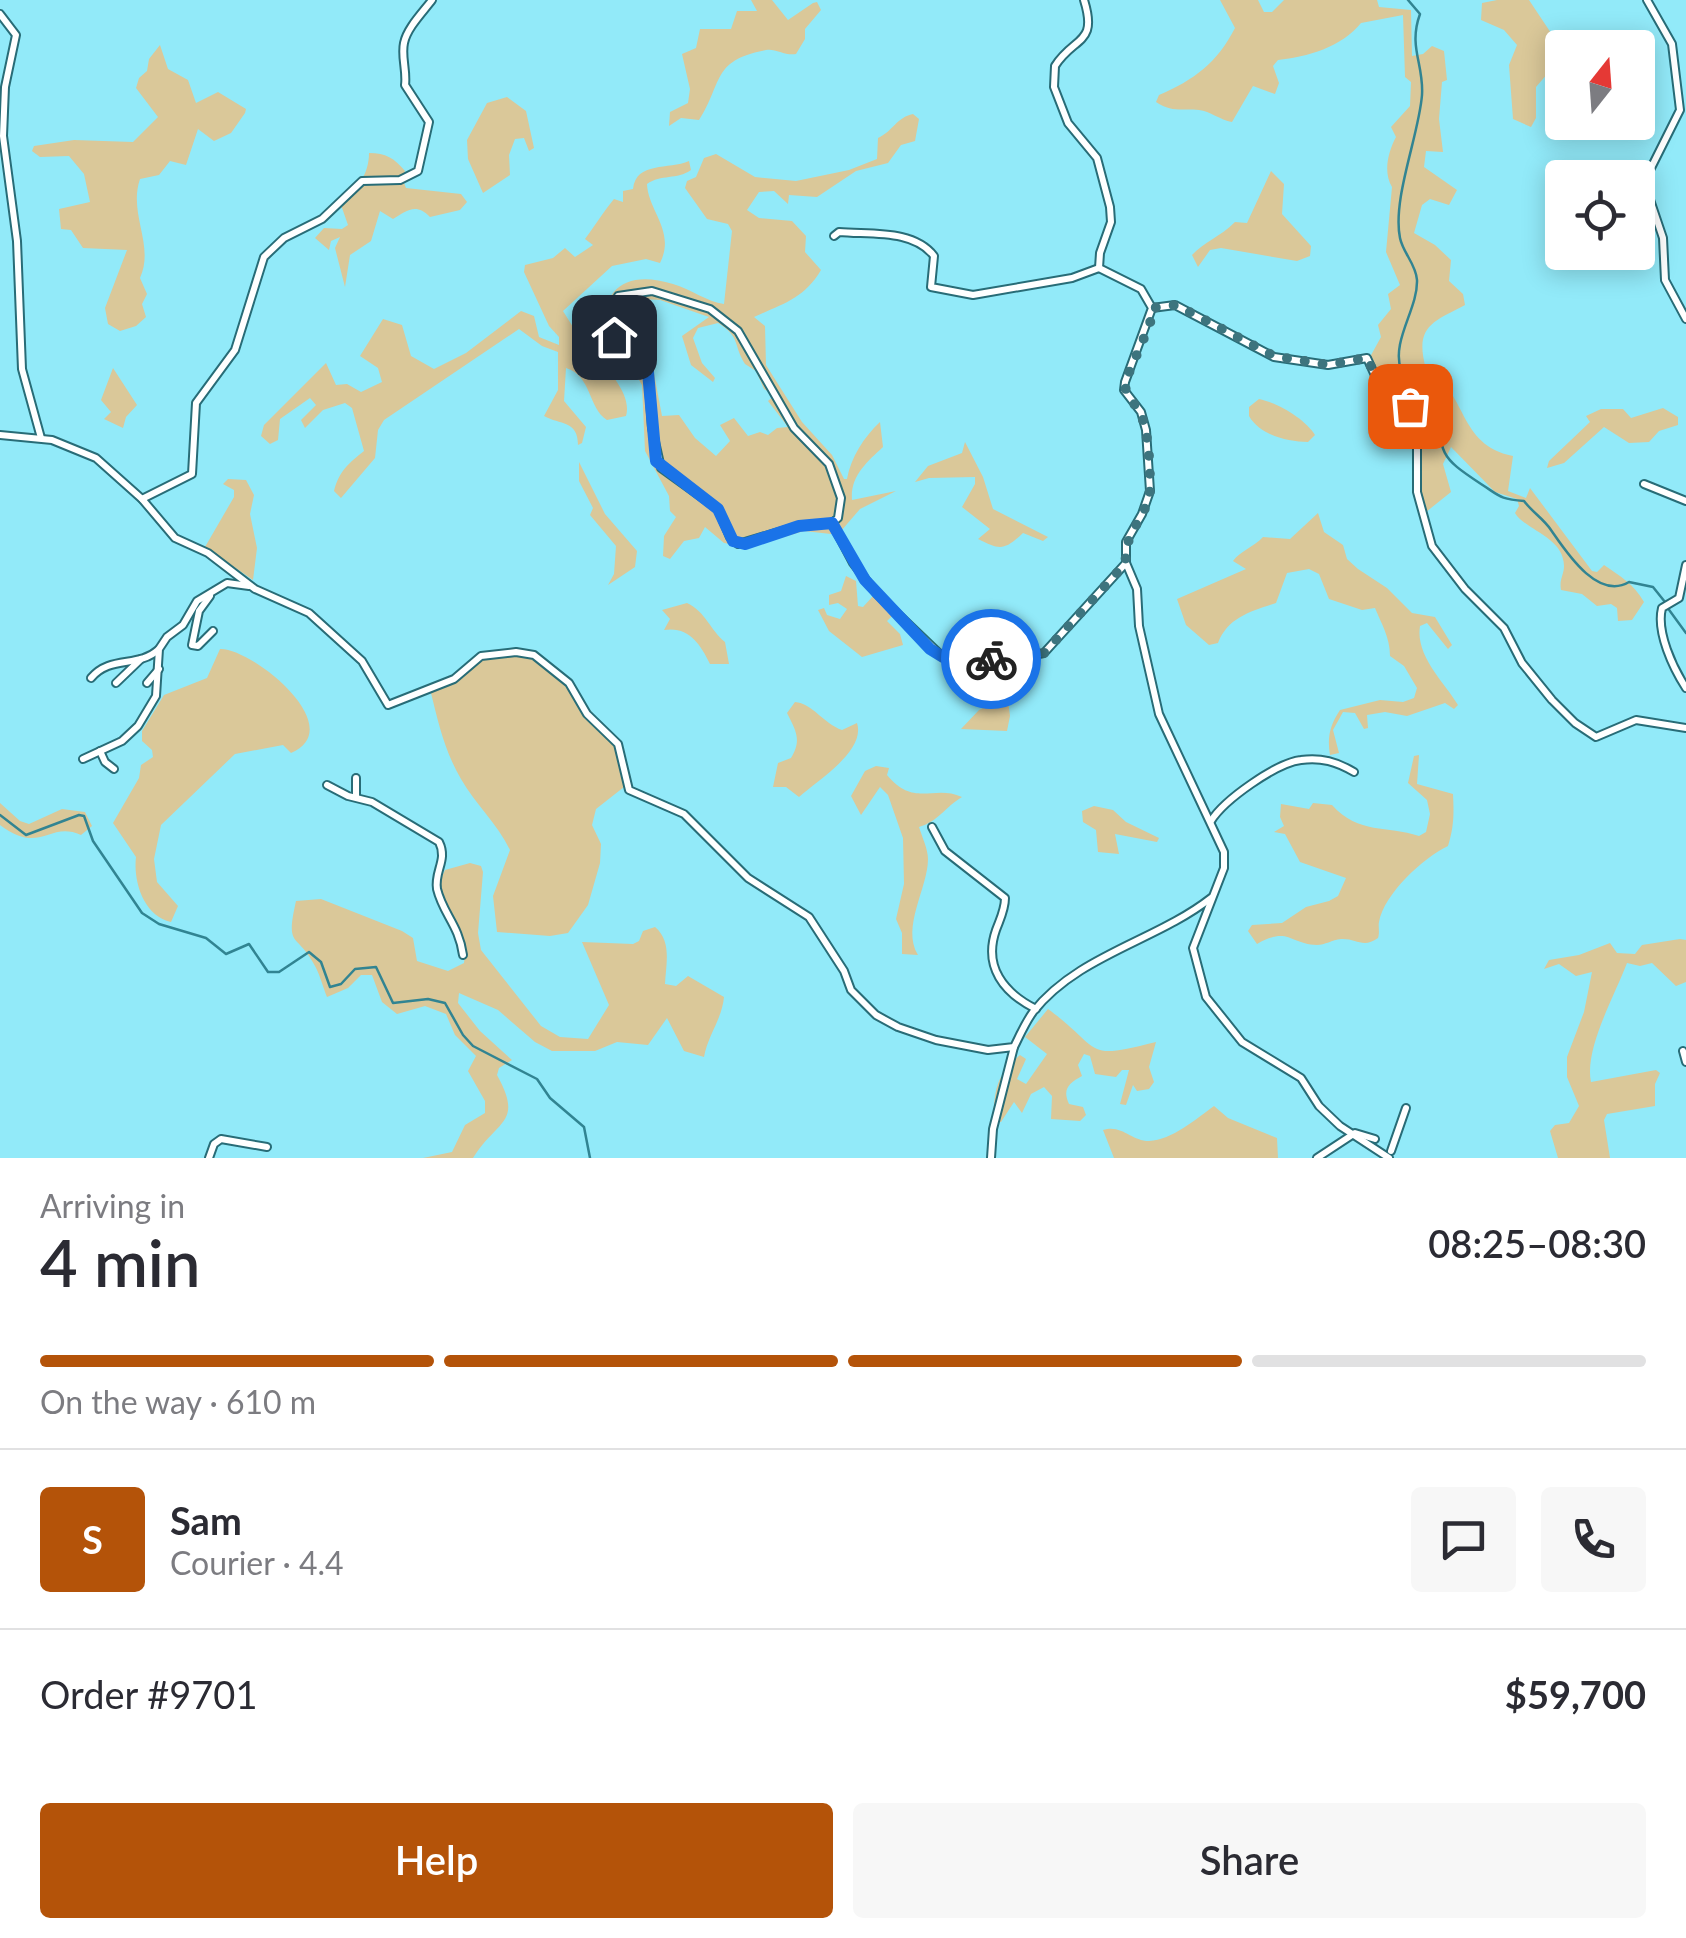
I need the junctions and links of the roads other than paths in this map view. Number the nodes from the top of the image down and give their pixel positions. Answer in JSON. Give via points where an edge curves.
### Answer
{"nodes":[{"id":1,"x":432,"y":0,"type":"edge"},
{"id":2,"x":1084,"y":0,"type":"edge"},
{"id":3,"x":1647,"y":0,"type":"edge"},
{"id":4,"x":0,"y":14,"type":"edge"},
{"id":5,"x":834,"y":236,"type":"dead end"},
{"id":6,"x":1099,"y":268,"type":"junction"},
{"id":7,"x":1152,"y":308,"type":"junction"},
{"id":8,"x":1686,"y":319,"type":"edge"},
{"id":9,"x":0,"y":435,"type":"edge"},
{"id":10,"x":41,"y":438,"type":"junction"},
{"id":11,"x":1644,"y":484,"type":"dead end"},
{"id":12,"x":142,"y":499,"type":"junction"},
{"id":13,"x":1686,"y":501,"type":"edge"},
{"id":14,"x":832,"y":523,"type":"junction"},
{"id":15,"x":1126,"y":563,"type":"junction"},
{"id":16,"x":1686,"y":566,"type":"edge"},
{"id":17,"x":250,"y":586,"type":"junction"},
{"id":18,"x":213,"y":591,"type":"junction"},
{"id":19,"x":213,"y":632,"type":"dead end"},
{"id":20,"x":159,"y":649,"type":"junction"},
{"id":21,"x":142,"y":658,"type":"junction"},
{"id":22,"x":159,"y":668,"type":"junction"},
{"id":23,"x":90,"y":678,"type":"dead end"},
{"id":24,"x":116,"y":684,"type":"dead end"},
{"id":25,"x":147,"y":684,"type":"dead end"},
{"id":26,"x":1686,"y":688,"type":"edge"},
{"id":27,"x":1686,"y":728,"type":"edge"},
{"id":28,"x":100,"y":750,"type":"junction"},
{"id":29,"x":83,"y":759,"type":"dead end"},
{"id":30,"x":114,"y":770,"type":"dead end"},
{"id":31,"x":1354,"y":772,"type":"dead end"},
{"id":32,"x":356,"y":778,"type":"dead end"},
{"id":33,"x":327,"y":785,"type":"dead end"},
{"id":34,"x":356,"y":797,"type":"junction"},
{"id":35,"x":1211,"y":822,"type":"junction"},
{"id":36,"x":932,"y":827,"type":"dead end"},
{"id":37,"x":1212,"y":898,"type":"junction"},
{"id":38,"x":463,"y":956,"type":"dead end"},
{"id":39,"x":1036,"y":1009,"type":"junction"},
{"id":40,"x":1014,"y":1047,"type":"junction"},
{"id":41,"x":1683,"y":1051,"type":"dead end"},
{"id":42,"x":1686,"y":1062,"type":"edge"},
{"id":43,"x":1406,"y":1108,"type":"dead end"},
{"id":44,"x":1351,"y":1134,"type":"junction"},
{"id":45,"x":1375,"y":1139,"type":"dead end"},
{"id":46,"x":267,"y":1147,"type":"dead end"},
{"id":47,"x":1390,"y":1155,"type":"edge"},
{"id":48,"x":209,"y":1158,"type":"edge"},
{"id":49,"x":991,"y":1158,"type":"edge"},
{"id":50,"x":1317,"y":1158,"type":"edge"}],
"edges":[{"from":1,"to":12,"type":"street","via":[[403,48],[405,86],[429,122],[418,171],[400,180],[362,181],[322,219],[266,253],[235,350],[196,403],[192,474]]},
{"from":2,"to":6,"type":"street","via":[[1086,36],[1060,58],[1054,87],[1073,134],[1101,167],[1112,214]]},
{"from":3,"to":8,"type":"street","via":[[1672,44],[1680,110],[1644,182],[1663,238],[1665,280]]},
{"from":4,"to":10,"type":"street","via":[[16,39],[3,136],[17,241],[22,369]]},
{"from":5,"to":6,"type":"street","via":[[915,242],[934,256],[931,287],[960,295]]},
{"from":6,"to":7,"type":"street","via":[[1141,289]]},
{"from":7,"to":15,"type":"street","via":[[1124,390],[1146,430],[1150,491],[1126,542]]},
{"from":7,"to":27,"type":"street","via":[[1176,305],[1274,356],[1328,365],[1367,358],[1378,382],[1410,406],[1417,492],[1429,540],[1504,628],[1552,700],[1596,736],[1636,720]]},
{"from":9,"to":10,"type":"street"},
{"from":10,"to":12,"type":"street","via":[[90,454]]},
{"from":11,"to":13,"type":"street"},
{"from":12,"to":17,"type":"street","via":[[176,538]]},
{"from":14,"to":14,"type":"street","via":[[840,498],[829,464],[794,428],[738,332],[710,309],[668,293],[618,296],[612,331],[648,372],[661,468],[718,509],[738,544]]},
{"from":14,"to":15,"type":"street","via":[[877,594],[943,657],[1008,660],[1044,653]]},
{"from":15,"to":35,"type":"street","via":[[1137,589],[1159,714]]},
{"from":16,"to":26,"type":"street","via":[[1679,598],[1662,608],[1660,619]]},
{"from":17,"to":18,"type":"street","via":[[232,581]]},
{"from":17,"to":40,"type":"street","via":[[308,613],[362,660],[388,704],[454,680],[480,656],[534,654],[568,683],[618,744],[629,790],[684,814],[748,878],[800,909],[821,931],[851,990],[876,1015],[936,1040],[988,1050]]},
{"from":18,"to":19,"type":"street","via":[[199,611],[192,645]]},
{"from":18,"to":20,"type":"street"},
{"from":20,"to":21,"type":"street"},
{"from":20,"to":22,"type":"street"},
{"from":21,"to":23,"type":"street","via":[[105,664]]},
{"from":21,"to":24,"type":"street"},
{"from":22,"to":25,"type":"street"},
{"from":22,"to":28,"type":"street","via":[[156,696],[138,726]]},
{"from":28,"to":29,"type":"street"},
{"from":28,"to":30,"type":"street"},
{"from":31,"to":35,"type":"street","via":[[1330,760],[1300,760],[1233,797]]},
{"from":32,"to":34,"type":"street"},
{"from":33,"to":34,"type":"street"},
{"from":34,"to":38,"type":"street","via":[[439,842],[438,890],[461,934]]},
{"from":35,"to":37,"type":"street","via":[[1224,862]]},
{"from":36,"to":39,"type":"street","via":[[946,851],[1005,898],[993,962],[1013,997]]},
{"from":37,"to":39,"type":"street","via":[[1072,975]]},
{"from":37,"to":44,"type":"street","via":[[1193,948],[1208,1001],[1242,1042],[1301,1078],[1319,1106]]},
{"from":39,"to":40,"type":"street"},
{"from":40,"to":49,"type":"street"},
{"from":41,"to":42,"type":"street"},
{"from":43,"to":47,"type":"street"},
{"from":44,"to":45,"type":"street"},
{"from":44,"to":47,"type":"street"},
{"from":44,"to":50,"type":"street"},
{"from":46,"to":48,"type":"street","via":[[221,1138]]}]}
